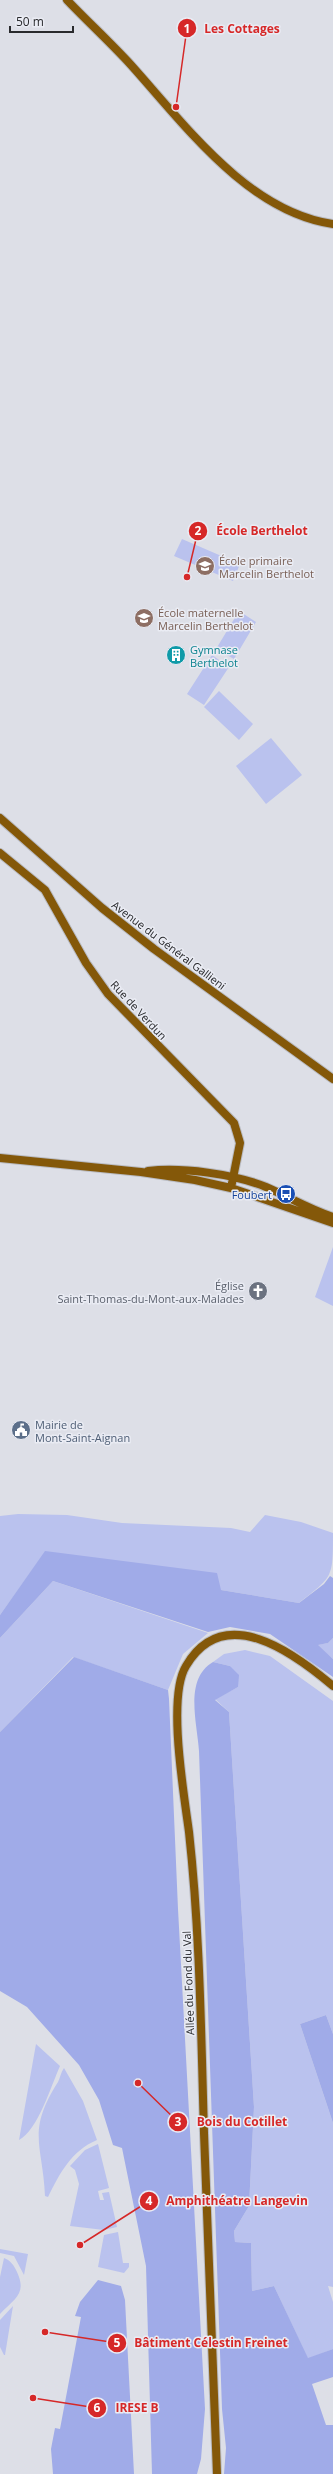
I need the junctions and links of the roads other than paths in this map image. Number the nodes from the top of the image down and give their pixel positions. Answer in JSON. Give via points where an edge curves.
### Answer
{"nodes":[{"id":1,"x":67,"y":0,"type":"edge"},
{"id":2,"x":333,"y":224,"type":"edge"},
{"id":3,"x":0,"y":818,"type":"edge"},
{"id":4,"x":0,"y":853,"type":"edge"},
{"id":5,"x":333,"y":1079,"type":"edge"},
{"id":6,"x":0,"y":1158,"type":"edge"},
{"id":7,"x":141,"y":1172,"type":"junction"},
{"id":8,"x":233,"y":1178,"type":"junction"},
{"id":9,"x":231,"y":1188,"type":"junction"},
{"id":10,"x":333,"y":1216,"type":"edge"},
{"id":11,"x":333,"y":1223,"type":"edge"},
{"id":12,"x":333,"y":1686,"type":"edge"},
{"id":13,"x":217,"y":2474,"type":"edge"}],
"edges":[{"from":1,"to":2,"type":"street","via":[[227,170],[263,197],[286,209]]},
{"from":3,"to":5,"type":"street","name":"Avenue du Général Gallieni","via":[[102,908],[154,949]]},
{"from":4,"to":8,"type":"street","name":"Rue de Verdun","via":[[45,890],[86,963],[108,994],[234,1123],[240,1142]]},
{"from":6,"to":7,"type":"street"},
{"from":7,"to":8,"type":"street","via":[[203,1172]]},
{"from":7,"to":9,"type":"street"},
{"from":8,"to":9,"type":"street","name":"Rue de Verdun"},
{"from":8,"to":10,"type":"street","via":[[265,1187],[299,1204]]},
{"from":9,"to":11,"type":"street"},
{"from":12,"to":13,"type":"street","name":"Allée du Fond du Val","via":[[298,1658],[272,1644],[254,1637],[237,1635],[208,1644],[192,1657],[184,1669],[177,1691],[181,1759],[197,1914]]}]}
